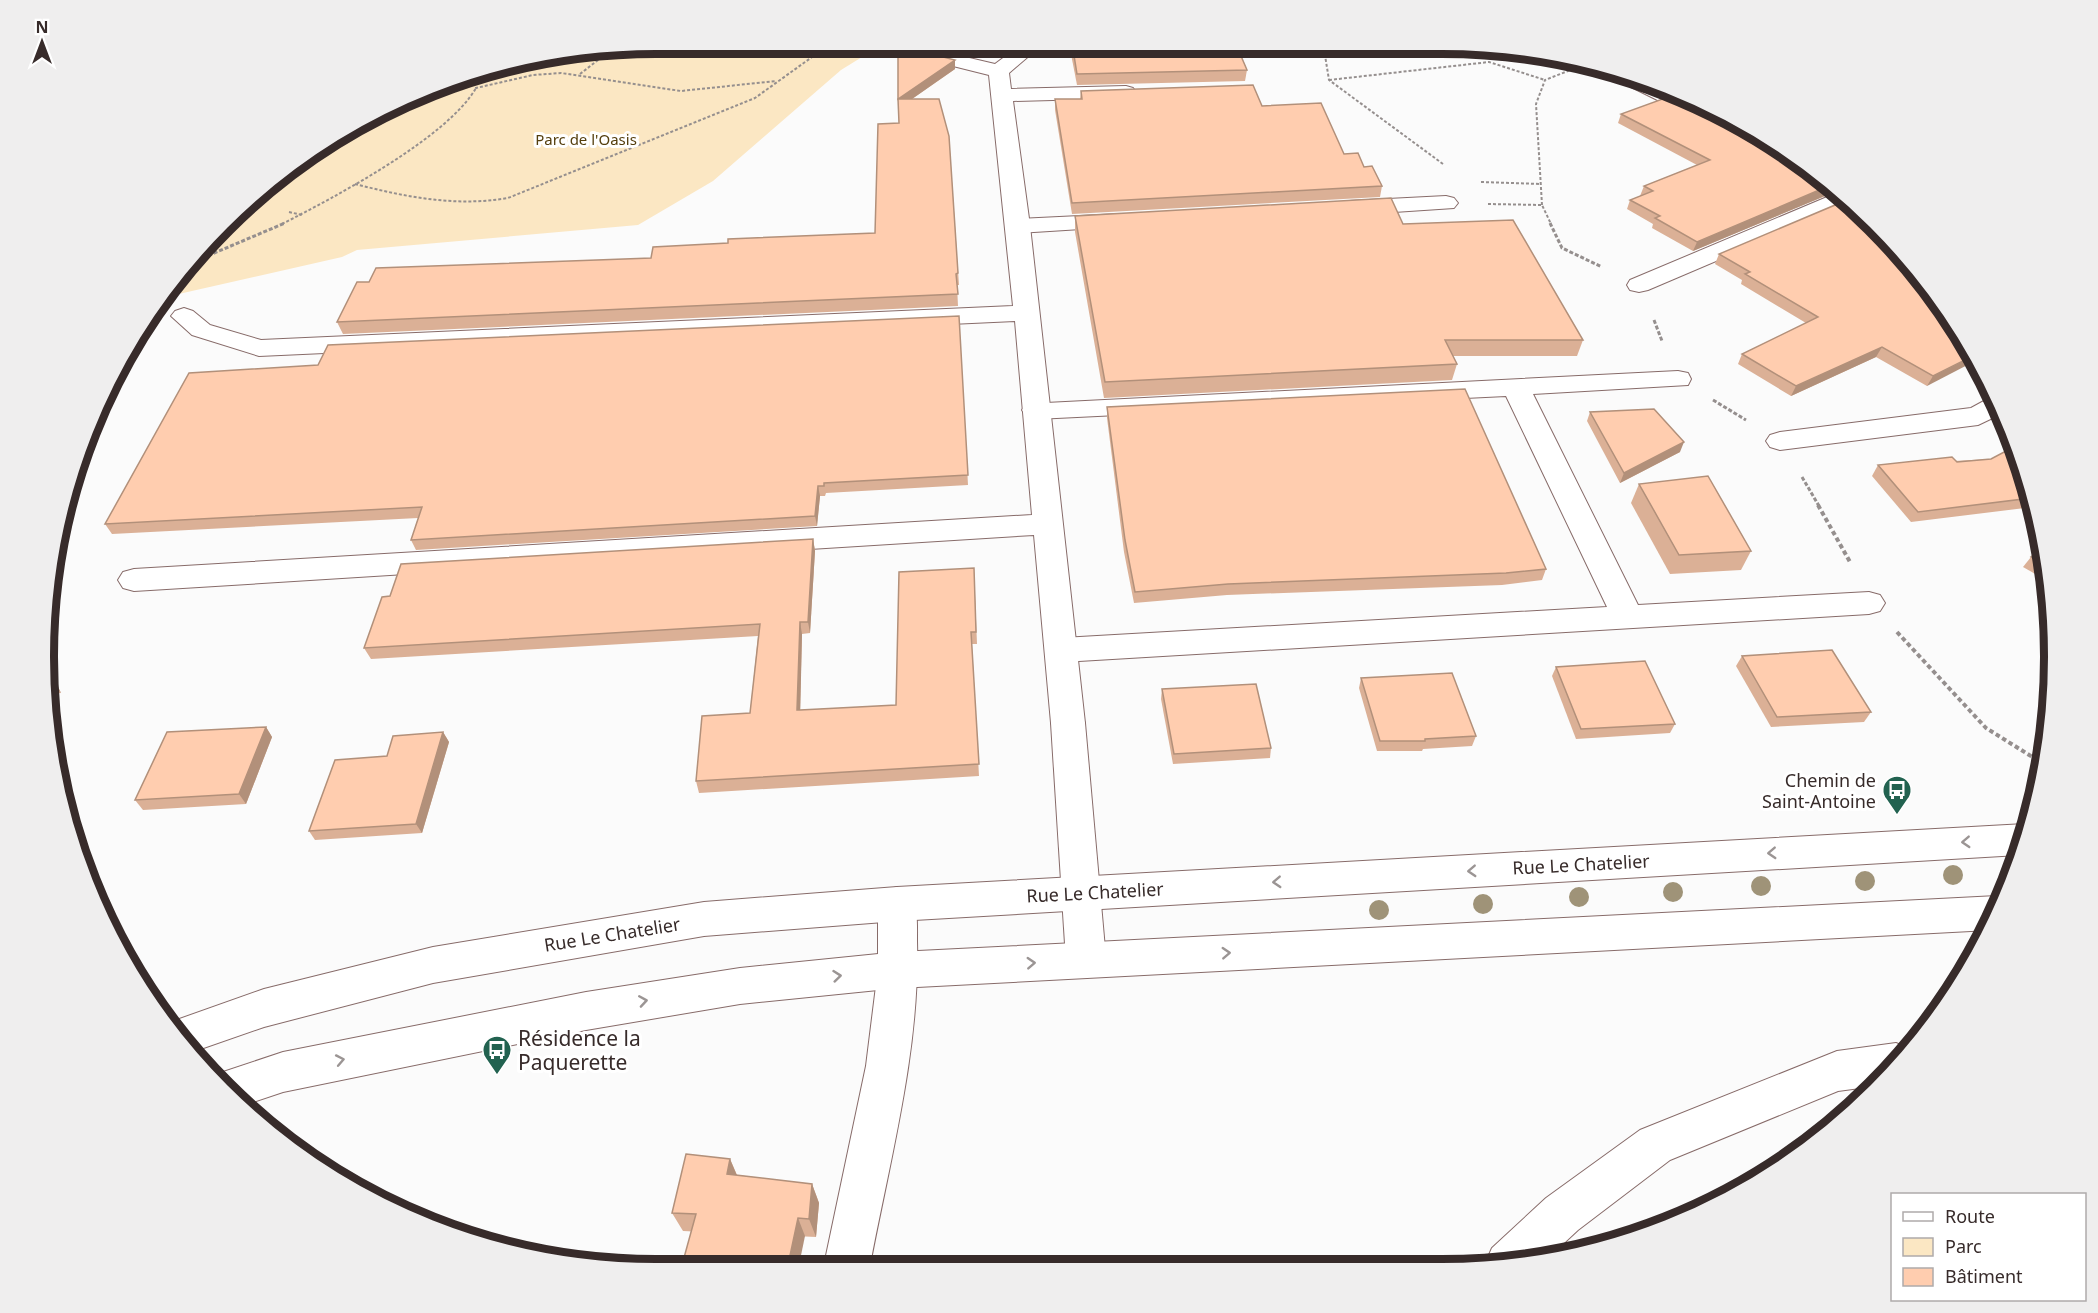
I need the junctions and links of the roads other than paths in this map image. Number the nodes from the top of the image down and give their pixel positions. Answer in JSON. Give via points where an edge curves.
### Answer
{"nodes":[{"id":1,"x":922,"y":54,"type":"edge"},
{"id":2,"x":1024,"y":54,"type":"edge"},
{"id":3,"x":1000,"y":83,"type":"junction"},
{"id":4,"x":1141,"y":91,"type":"edge"},
{"id":5,"x":1676,"y":102,"type":"edge"},
{"id":6,"x":1731,"y":129,"type":"edge"},
{"id":7,"x":1836,"y":201,"type":"edge"},
{"id":8,"x":1446,"y":203,"type":"dead end"},
{"id":9,"x":1327,"y":209,"type":"edge"},
{"id":10,"x":1149,"y":219,"type":"edge"},
{"id":11,"x":1018,"y":226,"type":"junction"},
{"id":12,"x":1639,"y":285,"type":"dead end"},
{"id":13,"x":1025,"y":313,"type":"junction"},
{"id":14,"x":184,"y":316,"type":"dead end"},
{"id":15,"x":1678,"y":379,"type":"dead end"},
{"id":16,"x":1515,"y":386,"type":"junction"},
{"id":17,"x":1990,"y":408,"type":"edge"},
{"id":18,"x":1036,"y":410,"type":"junction"},
{"id":19,"x":1780,"y":441,"type":"dead end"},
{"id":20,"x":1048,"y":525,"type":"junction"},
{"id":21,"x":134,"y":580,"type":"dead end"},
{"id":22,"x":1869,"y":603,"type":"dead end"},
{"id":23,"x":1629,"y":618,"type":"junction"},
{"id":24,"x":1062,"y":650,"type":"junction"},
{"id":25,"x":2015,"y":840,"type":"edge"},
{"id":26,"x":1083,"y":893,"type":"junction"},
{"id":27,"x":897,"y":904,"type":"junction"},
{"id":28,"x":1986,"y":914,"type":"edge"},
{"id":29,"x":1086,"y":960,"type":"junction"},
{"id":30,"x":898,"y":970,"type":"junction"},
{"id":31,"x":188,"y":1034,"type":"edge"},
{"id":32,"x":1884,"y":1065,"type":"edge"},
{"id":33,"x":234,"y":1087,"type":"edge"},
{"id":34,"x":1519,"y":1254,"type":"edge"},
{"id":35,"x":848,"y":1259,"type":"edge"}],
"edges":[{"from":1,"to":3,"type":"street"},
{"from":2,"to":3,"type":"street"},
{"from":3,"to":4,"type":"street"},
{"from":3,"to":11,"type":"street"},
{"from":5,"to":6,"type":"street"},
{"from":7,"to":12,"type":"street"},
{"from":8,"to":9,"type":"street"},
{"from":10,"to":11,"type":"street"},
{"from":11,"to":13,"type":"street"},
{"from":13,"to":14,"type":"street","via":[[259,348],[201,330]]},
{"from":13,"to":18,"type":"street"},
{"from":15,"to":16,"type":"street"},
{"from":16,"to":18,"type":"street"},
{"from":16,"to":23,"type":"street"},
{"from":17,"to":19,"type":"street","via":[[1978,416]]},
{"from":18,"to":20,"type":"street"},
{"from":20,"to":21,"type":"street"},
{"from":20,"to":24,"type":"street"},
{"from":22,"to":23,"type":"street"},
{"from":23,"to":24,"type":"street"},
{"from":24,"to":26,"type":"street"},
{"from":25,"to":26,"type":"street","name":"Rue Le Chatelier","one_way":true},
{"from":26,"to":27,"type":"street","name":"Rue Le Chatelier"},
{"from":26,"to":29,"type":"street"},
{"from":27,"to":30,"type":"street"},
{"from":27,"to":31,"type":"street","name":"Rue Le Chatelier","via":[[704,919],[433,965],[264,1008]]},
{"from":29,"to":28,"type":"street","one_way":true},
{"from":30,"to":29,"type":"street","one_way":true},
{"from":33,"to":30,"type":"street","one_way":true,"via":[[283,1072],[586,1011],[740,986]]},
{"from":30,"to":35,"type":"street","via":[[887,1066]]},
{"from":32,"to":34,"type":"street","via":[[1837,1071],[1655,1145],[1562,1214]]}]}
